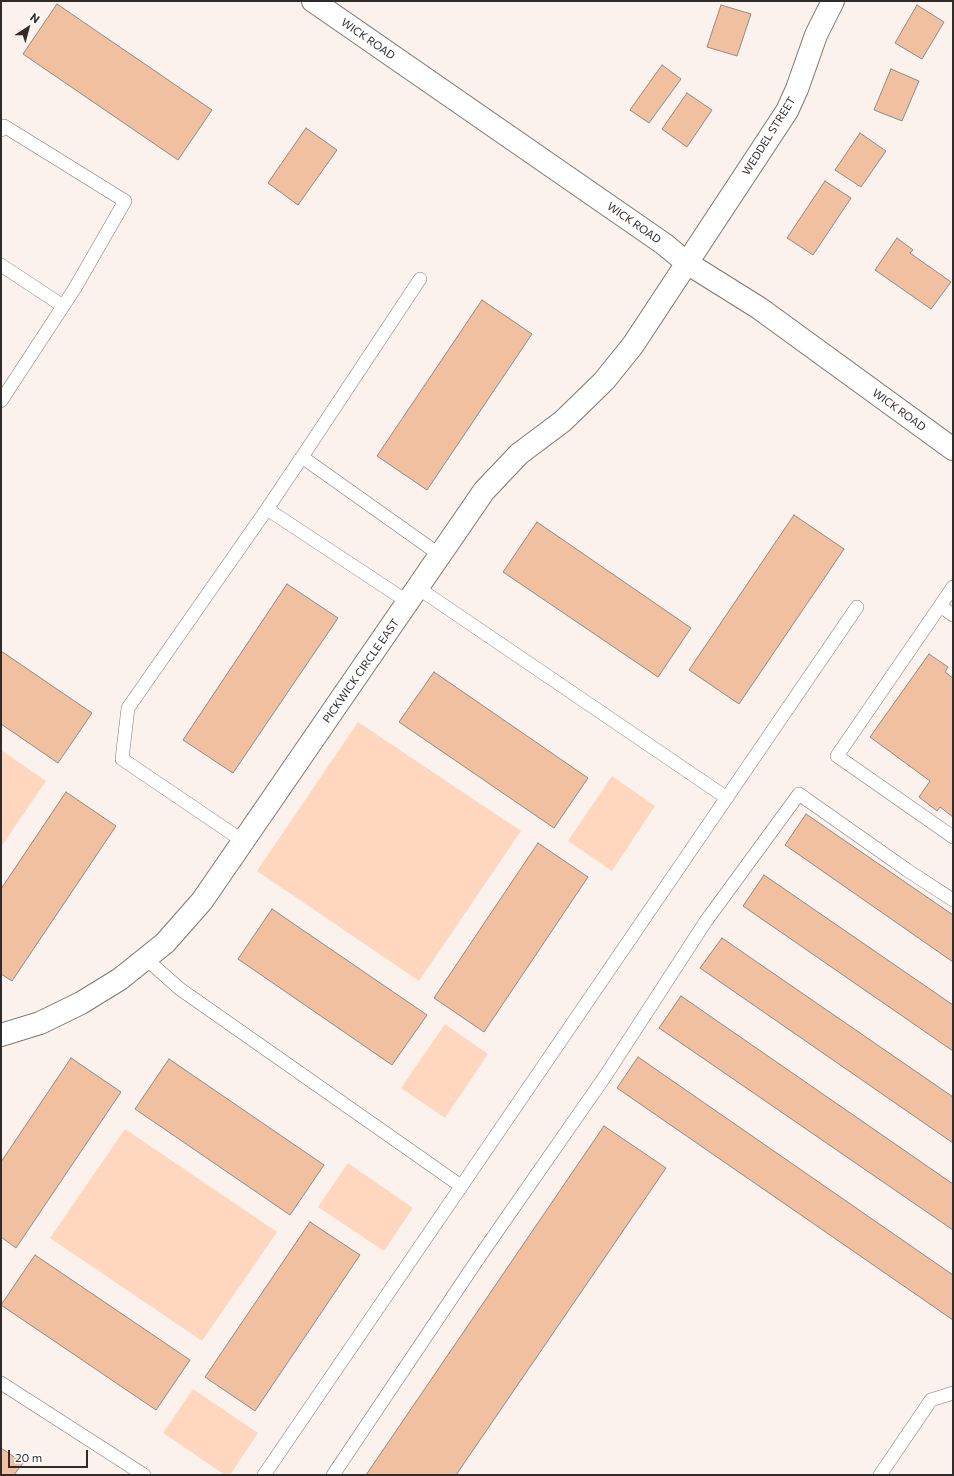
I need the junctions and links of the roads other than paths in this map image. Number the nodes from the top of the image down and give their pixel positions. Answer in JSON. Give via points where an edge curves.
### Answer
{"nodes":[{"id":1,"x":313,"y":1,"type":"edge"},
{"id":2,"x":833,"y":1,"type":"edge"},
{"id":3,"x":1,"y":130,"type":"edge"},
{"id":4,"x":688,"y":263,"type":"junction"},
{"id":5,"x":1,"y":265,"type":"edge"},
{"id":6,"x":420,"y":279,"type":"dead end"},
{"id":7,"x":63,"y":306,"type":"junction"},
{"id":8,"x":1,"y":402,"type":"edge"},
{"id":9,"x":953,"y":449,"type":"edge"},
{"id":10,"x":302,"y":457,"type":"junction"},
{"id":11,"x":267,"y":509,"type":"junction"},
{"id":12,"x":440,"y":555,"type":"junction"},
{"id":13,"x":953,"y":588,"type":"edge"},
{"id":14,"x":413,"y":595,"type":"junction"},
{"id":15,"x":940,"y":606,"type":"junction"},
{"id":16,"x":857,"y":607,"type":"dead end"},
{"id":17,"x":953,"y":615,"type":"edge"},
{"id":18,"x":727,"y":798,"type":"junction"},
{"id":19,"x":953,"y":837,"type":"edge"},
{"id":20,"x":244,"y":841,"type":"junction"},
{"id":21,"x":953,"y":900,"type":"edge"},
{"id":22,"x":146,"y":959,"type":"junction"},
{"id":23,"x":3,"y":1037,"type":"edge"},
{"id":24,"x":461,"y":1186,"type":"junction"},
{"id":25,"x":1,"y":1383,"type":"edge"},
{"id":26,"x":953,"y":1393,"type":"edge"},
{"id":27,"x":129,"y":1472,"type":"edge"},
{"id":28,"x":144,"y":1475,"type":"edge"},
{"id":29,"x":264,"y":1475,"type":"edge"},
{"id":30,"x":333,"y":1475,"type":"edge"},
{"id":31,"x":880,"y":1475,"type":"edge"}],
"edges":[{"from":1,"to":4,"type":"street","name":"WICK ROAD"},
{"from":2,"to":4,"type":"street","name":"WEDDEL STREET","via":[[816,35],[787,111]]},
{"from":3,"to":7,"type":"lane","via":[[4,126],[125,201]]},
{"from":4,"to":9,"type":"street","name":"WICK ROAD","via":[[759,308]]},
{"from":4,"to":12,"type":"street","name":"PICKWICK CIRCLE EAST","via":[[633,345],[604,381],[563,421],[520,454],[484,491]]},
{"from":5,"to":7,"type":"lane"},
{"from":6,"to":10,"type":"lane"},
{"from":7,"to":8,"type":"lane"},
{"from":10,"to":11,"type":"lane"},
{"from":10,"to":12,"type":"lane"},
{"from":11,"to":14,"type":"lane"},
{"from":11,"to":20,"type":"lane","via":[[128,708],[122,759]]},
{"from":12,"to":14,"type":"street","name":"PICKWICK CIRCLE EAST"},
{"from":13,"to":15,"type":"lane"},
{"from":14,"to":18,"type":"lane"},
{"from":14,"to":20,"type":"street","name":"PICKWICK CIRCLE EAST"},
{"from":15,"to":17,"type":"lane"},
{"from":15,"to":19,"type":"lane","via":[[837,756]]},
{"from":16,"to":18,"type":"lane"},
{"from":18,"to":24,"type":"lane"},
{"from":20,"to":22,"type":"street","name":"PICKWICK CIRCLE EAST","via":[[202,901],[165,943]]},
{"from":21,"to":30,"type":"lane","via":[[799,794],[706,921],[606,1075],[480,1256]]},
{"from":22,"to":23,"type":"street","name":"PICKWICK CIRCLE EAST","via":[[81,1003]]},
{"from":22,"to":24,"type":"lane","via":[[180,990]]},
{"from":24,"to":29,"type":"lane"},
{"from":25,"to":27,"type":"lane"},
{"from":26,"to":31,"type":"lane","via":[[931,1400]]},
{"from":27,"to":28,"type":"lane"}]}
